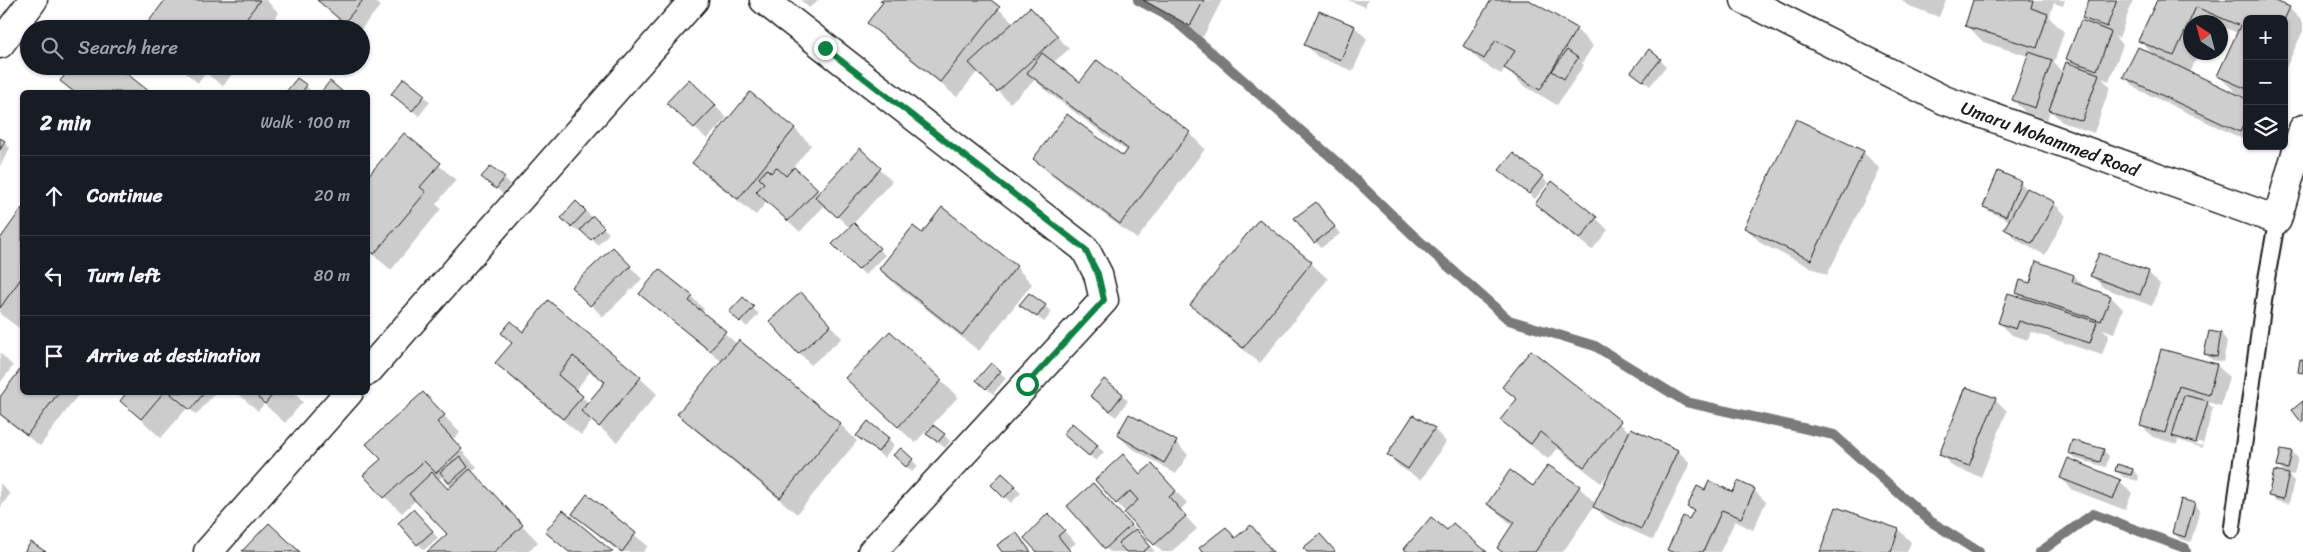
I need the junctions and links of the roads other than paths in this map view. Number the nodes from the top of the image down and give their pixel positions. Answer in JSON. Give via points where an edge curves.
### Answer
{"nodes":[{"id":1,"x":33,"y":0,"type":"edge"},
{"id":2,"x":694,"y":0,"type":"edge"},
{"id":3,"x":764,"y":0,"type":"edge"},
{"id":4,"x":1745,"y":0,"type":"edge"},
{"id":5,"x":0,"y":44,"type":"edge"},
{"id":6,"x":2303,"y":129,"type":"edge"},
{"id":7,"x":2277,"y":220,"type":"junction"},
{"id":8,"x":370,"y":369,"type":"edge"},
{"id":9,"x":345,"y":395,"type":"edge"},
{"id":10,"x":2232,"y":530,"type":"dead end"},
{"id":11,"x":208,"y":552,"type":"edge"},
{"id":12,"x":872,"y":552,"type":"edge"}],
"edges":[{"from":1,"to":5,"type":"street"},
{"from":2,"to":8,"type":"street"},
{"from":3,"to":12,"type":"street","via":[[1085,249],[1098,274],[1104,300]]},
{"from":4,"to":7,"type":"street","name":"Umaru Mohammed Road","via":[[1944,100]]},
{"from":6,"to":7,"type":"street"},
{"from":7,"to":10,"type":"lane"},
{"from":9,"to":11,"type":"street"}]}
